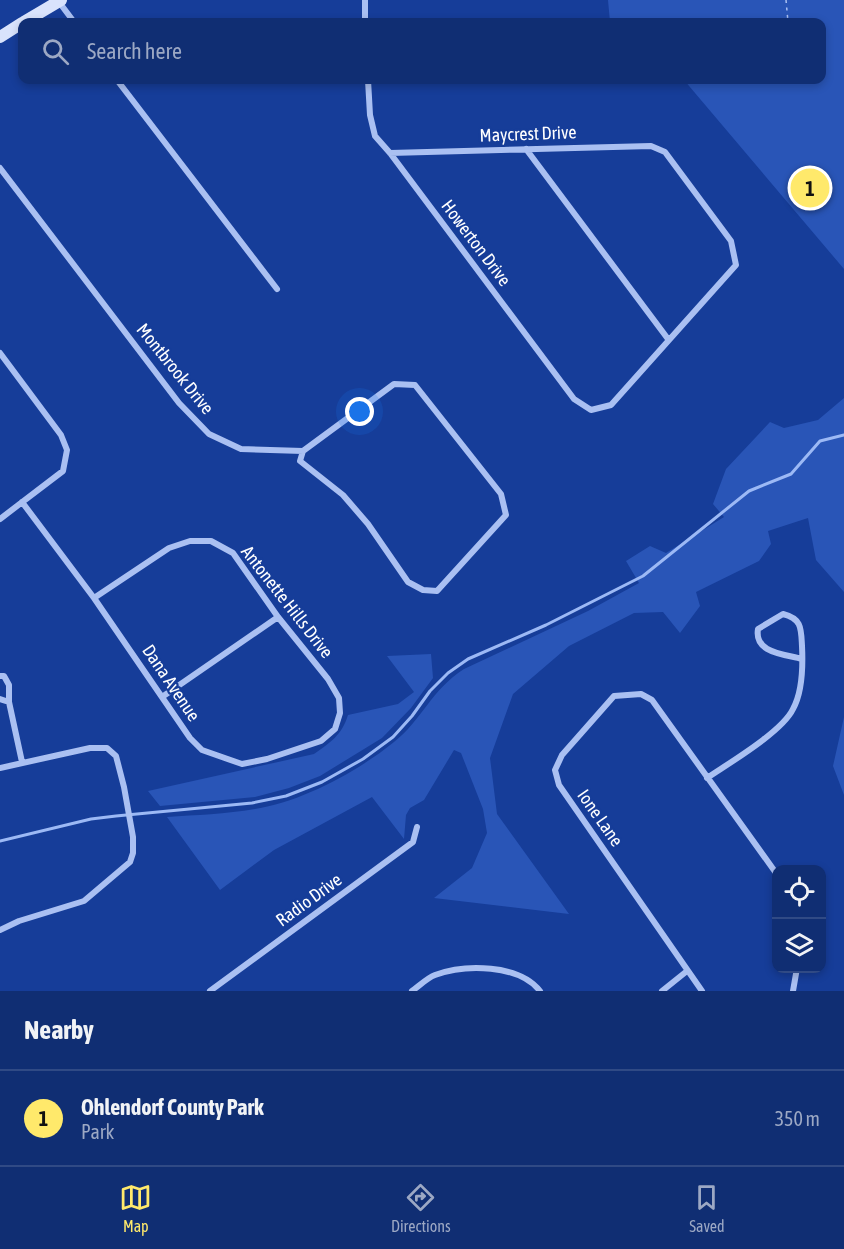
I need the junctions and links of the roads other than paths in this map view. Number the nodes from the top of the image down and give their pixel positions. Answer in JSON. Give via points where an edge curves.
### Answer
{"nodes":[{"id":1,"x":365,"y":0,"type":"edge"},
{"id":2,"x":59,"y":1,"type":"edge"},
{"id":3,"x":31,"y":18,"type":"edge"},
{"id":4,"x":71,"y":18,"type":"edge"},
{"id":5,"x":365,"y":18,"type":"edge"},
{"id":6,"x":18,"y":26,"type":"edge"},
{"id":7,"x":0,"y":37,"type":"edge"},
{"id":8,"x":120,"y":84,"type":"edge"},
{"id":9,"x":368,"y":84,"type":"edge"},
{"id":10,"x":526,"y":149,"type":"junction"},
{"id":11,"x":390,"y":153,"type":"junction"},
{"id":12,"x":0,"y":168,"type":"edge"},
{"id":13,"x":277,"y":289,"type":"dead end"},
{"id":14,"x":668,"y":339,"type":"junction"},
{"id":15,"x":0,"y":353,"type":"edge"},
{"id":16,"x":303,"y":451,"type":"junction"},
{"id":17,"x":22,"y":502,"type":"junction"},
{"id":18,"x":0,"y":519,"type":"edge"},
{"id":19,"x":94,"y":598,"type":"junction"},
{"id":20,"x":278,"y":617,"type":"junction"},
{"id":21,"x":802,"y":659,"type":"junction"},
{"id":22,"x":0,"y":676,"type":"edge"},
{"id":23,"x":162,"y":697,"type":"junction"},
{"id":24,"x":0,"y":699,"type":"edge"},
{"id":25,"x":9,"y":702,"type":"junction"},
{"id":26,"x":340,"y":713,"type":"joint"},
{"id":27,"x":22,"y":762,"type":"junction"},
{"id":28,"x":0,"y":768,"type":"edge"},
{"id":29,"x":706,"y":778,"type":"junction"},
{"id":30,"x":417,"y":827,"type":"dead end"},
{"id":31,"x":772,"y":866,"type":"edge"},
{"id":32,"x":0,"y":930,"type":"edge"},
{"id":33,"x":687,"y":971,"type":"junction"},
{"id":34,"x":796,"y":973,"type":"edge"},
{"id":35,"x":210,"y":991,"type":"edge"},
{"id":36,"x":412,"y":991,"type":"edge"},
{"id":37,"x":540,"y":991,"type":"edge"},
{"id":38,"x":662,"y":991,"type":"edge"},
{"id":39,"x":702,"y":991,"type":"edge"},
{"id":40,"x":793,"y":991,"type":"edge"}],
"edges":[{"from":1,"to":5,"type":"street"},
{"from":2,"to":3,"type":"street"},
{"from":2,"to":4,"type":"street"},
{"from":6,"to":7,"type":"street"},
{"from":8,"to":13,"type":"street"},
{"from":9,"to":11,"type":"street","name":"Howerton Drive","via":[[375,136]]},
{"from":10,"to":11,"type":"street","name":"Maycrest Drive"},
{"from":10,"to":14,"type":"street"},
{"from":10,"to":14,"type":"street","name":"Maycrest Drive","via":[[651,146],[665,152],[731,241],[736,265]]},
{"from":11,"to":14,"type":"street","name":"Howerton Drive","via":[[574,399],[591,410],[611,405]]},
{"from":12,"to":16,"type":"street","name":"Montbrook Drive","via":[[179,403],[208,434],[241,449]]},
{"from":15,"to":17,"type":"street","via":[[62,435],[67,450],[63,471]]},
{"from":16,"to":16,"type":"street","via":[[300,461],[343,495],[408,582],[423,590],[437,591],[506,515],[501,494],[415,385],[394,384]]},
{"from":17,"to":18,"type":"street"},
{"from":17,"to":19,"type":"street","name":"Dana Avenue"},
{"from":19,"to":20,"type":"street","name":"Antonette Hills Drive","via":[[169,548],[190,541],[211,541],[233,553]]},
{"from":19,"to":23,"type":"street","name":"Dana Avenue"},
{"from":20,"to":23,"type":"street"},
{"from":20,"to":26,"type":"street","name":"Antonette Hills Drive","via":[[328,679],[339,698]]},
{"from":21,"to":21,"type":"street","via":[[801,626],[793,617],[783,614],[758,629],[756,636],[765,649]]},
{"from":21,"to":29,"type":"street","via":[[800,693],[792,711],[780,725]]},
{"from":22,"to":25,"type":"street","via":[[9,686]]},
{"from":23,"to":26,"type":"street","name":"Dana Avenue","via":[[202,750],[242,764],[321,741],[335,729]]},
{"from":24,"to":25,"type":"street"},
{"from":25,"to":27,"type":"street"},
{"from":27,"to":28,"type":"street"},
{"from":27,"to":32,"type":"street","via":[[107,748],[116,756],[124,787],[133,853],[130,862],[84,901]]},
{"from":29,"to":31,"type":"street"},
{"from":29,"to":33,"type":"street","name":"Ione Lane","via":[[652,700],[640,694],[614,696],[562,755],[555,770],[559,785]]},
{"from":30,"to":35,"type":"street","name":"Radio Drive","via":[[413,842]]},
{"from":33,"to":38,"type":"street"},
{"from":33,"to":39,"type":"street","name":"Ione Lane"},
{"from":34,"to":40,"type":"street"},
{"from":36,"to":37,"type":"street","via":[[434,975],[467,969],[507,970]]}]}
